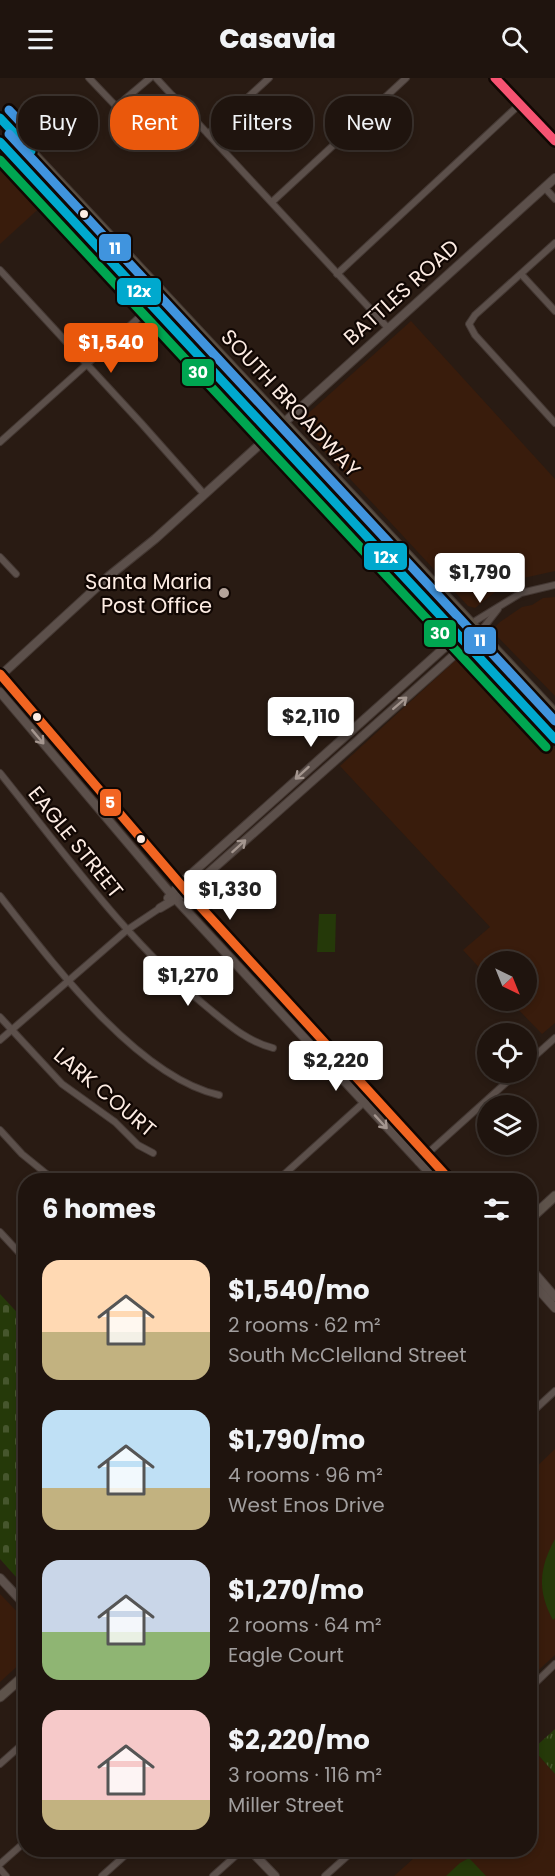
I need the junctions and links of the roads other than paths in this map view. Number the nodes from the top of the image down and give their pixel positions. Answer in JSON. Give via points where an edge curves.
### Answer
{"nodes":[{"id":1,"x":89,"y":78,"type":"edge"},
{"id":2,"x":150,"y":78,"type":"edge"},
{"id":3,"x":156,"y":78,"type":"edge"},
{"id":4,"x":269,"y":78,"type":"edge"},
{"id":5,"x":406,"y":78,"type":"edge"},
{"id":6,"x":495,"y":78,"type":"edge"},
{"id":7,"x":129,"y":96,"type":"edge"},
{"id":8,"x":173,"y":96,"type":"edge"},
{"id":9,"x":110,"y":100,"type":"edge"},
{"id":10,"x":520,"y":104,"type":"junction"},
{"id":11,"x":0,"y":118,"type":"edge"},
{"id":12,"x":199,"y":124,"type":"edge"},
{"id":13,"x":208,"y":134,"type":"junction"},
{"id":14,"x":555,"y":141,"type":"edge"},
{"id":15,"x":0,"y":142,"type":"edge"},
{"id":16,"x":555,"y":178,"type":"edge"},
{"id":17,"x":545,"y":188,"type":"junction"},
{"id":18,"x":555,"y":199,"type":"edge"},
{"id":19,"x":272,"y":202,"type":"junction"},
{"id":20,"x":555,"y":243,"type":"edge"},
{"id":21,"x":0,"y":270,"type":"edge"},
{"id":22,"x":338,"y":274,"type":"junction"},
{"id":23,"x":521,"y":274,"type":"junction"},
{"id":24,"x":160,"y":289,"type":"junction"},
{"id":25,"x":169,"y":298,"type":"junction"},
{"id":26,"x":153,"y":305,"type":"junction"},
{"id":27,"x":555,"y":311,"type":"edge"},
{"id":28,"x":388,"y":328,"type":"junction"},
{"id":29,"x":86,"y":365,"type":"junction"},
{"id":30,"x":284,"y":422,"type":"junction"},
{"id":31,"x":555,"y":423,"type":"edge"},
{"id":32,"x":271,"y":433,"type":"junction"},
{"id":33,"x":0,"y":442,"type":"edge"},
{"id":34,"x":204,"y":495,"type":"junction"},
{"id":35,"x":0,"y":556,"type":"edge"},
{"id":36,"x":16,"y":574,"type":"dead end"},
{"id":37,"x":555,"y":585,"type":"edge"},
{"id":38,"x":500,"y":606,"type":"junction"},
{"id":39,"x":472,"y":623,"type":"junction"},
{"id":40,"x":480,"y":632,"type":"junction"},
{"id":41,"x":458,"y":635,"type":"junction"},
{"id":42,"x":466,"y":644,"type":"junction"},
{"id":43,"x":0,"y":675,"type":"edge"},
{"id":44,"x":0,"y":692,"type":"edge"},
{"id":45,"x":555,"y":713,"type":"edge"},
{"id":46,"x":555,"y":739,"type":"edge"},
{"id":47,"x":0,"y":773,"type":"edge"},
{"id":48,"x":180,"y":884,"type":"junction"},
{"id":49,"x":187,"y":892,"type":"junction"},
{"id":50,"x":0,"y":896,"type":"edge"},
{"id":51,"x":174,"y":897,"type":"junction"},
{"id":52,"x":160,"y":908,"type":"joint"},
{"id":53,"x":127,"y":930,"type":"junction"},
{"id":54,"x":68,"y":980,"type":"junction"},
{"id":55,"x":0,"y":1017,"type":"edge"},
{"id":56,"x":11,"y":1030,"type":"junction"},
{"id":57,"x":555,"y":1038,"type":"edge"},
{"id":58,"x":0,"y":1040,"type":"edge"},
{"id":59,"x":273,"y":1048,"type":"dead end"},
{"id":60,"x":537,"y":1054,"type":"edge"},
{"id":61,"x":506,"y":1083,"type":"edge"},
{"id":62,"x":219,"y":1095,"type":"dead end"},
{"id":63,"x":372,"y":1095,"type":"junction"},
{"id":64,"x":363,"y":1103,"type":"junction"},
{"id":65,"x":0,"y":1130,"type":"edge"},
{"id":66,"x":153,"y":1153,"type":"dead end"},
{"id":67,"x":426,"y":1155,"type":"junction"},
{"id":68,"x":418,"y":1162,"type":"junction"},
{"id":69,"x":45,"y":1173,"type":"edge"},
{"id":70,"x":286,"y":1173,"type":"edge"},
{"id":71,"x":429,"y":1173,"type":"edge"},
{"id":72,"x":443,"y":1173,"type":"edge"},
{"id":73,"x":555,"y":1196,"type":"edge"},
{"id":74,"x":537,"y":1213,"type":"edge"},
{"id":75,"x":0,"y":1232,"type":"edge"},
{"id":76,"x":18,"y":1251,"type":"edge"},
{"id":77,"x":537,"y":1276,"type":"edge"},
{"id":78,"x":537,"y":1288,"type":"edge"},
{"id":79,"x":555,"y":1297,"type":"edge"},
{"id":80,"x":555,"y":1308,"type":"edge"},
{"id":81,"x":555,"y":1391,"type":"edge"},
{"id":82,"x":538,"y":1406,"type":"edge"},
{"id":83,"x":0,"y":1578,"type":"edge"},
{"id":84,"x":18,"y":1597,"type":"edge"},
{"id":85,"x":555,"y":1664,"type":"edge"},
{"id":86,"x":18,"y":1681,"type":"edge"},
{"id":87,"x":537,"y":1681,"type":"edge"},
{"id":88,"x":0,"y":1697,"type":"edge"},
{"id":89,"x":18,"y":1748,"type":"edge"},
{"id":90,"x":0,"y":1764,"type":"edge"},
{"id":91,"x":18,"y":1848,"type":"edge"},
{"id":92,"x":123,"y":1857,"type":"edge"},
{"id":93,"x":234,"y":1857,"type":"edge"},
{"id":94,"x":257,"y":1857,"type":"edge"},
{"id":95,"x":346,"y":1857,"type":"edge"},
{"id":96,"x":0,"y":1863,"type":"edge"},
{"id":97,"x":0,"y":1869,"type":"edge"},
{"id":98,"x":6,"y":1876,"type":"edge"},
{"id":99,"x":102,"y":1876,"type":"edge"},
{"id":100,"x":213,"y":1876,"type":"edge"},
{"id":101,"x":275,"y":1876,"type":"edge"},
{"id":102,"x":325,"y":1876,"type":"edge"}],
"edges":[{"from":1,"to":9,"type":"street"},
{"from":2,"to":7,"type":"street"},
{"from":3,"to":8,"type":"street"},
{"from":4,"to":13,"type":"street"},
{"from":5,"to":19,"type":"street"},
{"from":6,"to":10,"type":"street"},
{"from":10,"to":14,"type":"street"},
{"from":10,"to":22,"type":"street"},
{"from":11,"to":24,"type":"main road","name":"SOUTH BROADWAY"},
{"from":12,"to":13,"type":"street"},
{"from":13,"to":19,"type":"street"},
{"from":15,"to":26,"type":"main road","name":"SOUTH BROADWAY"},
{"from":16,"to":17,"type":"street","name":"BATTLES ROAD"},
{"from":17,"to":18,"type":"street"},
{"from":17,"to":28,"type":"street","name":"BATTLES ROAD"},
{"from":19,"to":22,"type":"street"},
{"from":20,"to":23,"type":"street"},
{"from":21,"to":29,"type":"street"},
{"from":22,"to":28,"type":"street"},
{"from":23,"to":27,"type":"street"},
{"from":23,"to":31,"type":"street","via":[[469,324]]},
{"from":24,"to":25,"type":"main road","name":"SOUTH BROADWAY"},
{"from":24,"to":26,"type":"street"},
{"from":25,"to":26,"type":"street"},
{"from":25,"to":30,"type":"main road","name":"SOUTH BROADWAY"},
{"from":26,"to":29,"type":"street"},
{"from":26,"to":32,"type":"main road","name":"SOUTH BROADWAY"},
{"from":28,"to":30,"type":"street","name":"BATTLES ROAD"},
{"from":29,"to":33,"type":"street"},
{"from":29,"to":34,"type":"street"},
{"from":30,"to":32,"type":"street","name":"BATTLES ROAD"},
{"from":30,"to":39,"type":"main road","name":"SOUTH BROADWAY"},
{"from":32,"to":34,"type":"street","name":"BATTLES ROAD"},
{"from":32,"to":41,"type":"main road","name":"SOUTH BROADWAY"},
{"from":34,"to":43,"type":"street","name":"BATTLES ROAD"},
{"from":35,"to":36,"type":"street"},
{"from":37,"to":38,"type":"street","via":[[521,593]]},
{"from":38,"to":39,"type":"street"},
{"from":38,"to":40,"type":"street"},
{"from":39,"to":40,"type":"main road","name":"SOUTH BROADWAY"},
{"from":39,"to":41,"type":"street"},
{"from":40,"to":42,"type":"street"},
{"from":40,"to":45,"type":"main road","name":"SOUTH BROADWAY"},
{"from":41,"to":42,"type":"main road","name":"SOUTH BROADWAY"},
{"from":41,"to":48,"type":"street","one_way":true},
{"from":42,"to":46,"type":"main road","name":"SOUTH BROADWAY"},
{"from":49,"to":42,"type":"street","one_way":true},
{"from":43,"to":48,"type":"street"},
{"from":44,"to":51,"type":"street","one_way":true},
{"from":47,"to":53,"type":"street","name":"EAGLE STREET"},
{"from":48,"to":49,"type":"street"},
{"from":48,"to":51,"type":"street"},
{"from":49,"to":51,"type":"street"},
{"from":49,"to":63,"type":"street"},
{"from":50,"to":54,"type":"street"},
{"from":51,"to":52,"type":"street"},
{"from":51,"to":64,"type":"street"},
{"from":52,"to":53,"type":"street"},
{"from":53,"to":54,"type":"street"},
{"from":53,"to":59,"type":"street","name":"EAGLE STREET","via":[[185,989],[231,1027]]},
{"from":54,"to":56,"type":"street"},
{"from":54,"to":62,"type":"street","via":[[136,1049],[184,1082]]},
{"from":55,"to":56,"type":"street","name":"LARK COURT"},
{"from":56,"to":58,"type":"street"},
{"from":56,"to":66,"type":"street","name":"LARK COURT","via":[[62,1084]]},
{"from":57,"to":60,"type":"street"},
{"from":61,"to":67,"type":"street"},
{"from":63,"to":64,"type":"street"},
{"from":63,"to":67,"type":"street"},
{"from":64,"to":68,"type":"street","one_way":true},
{"from":64,"to":70,"type":"street"},
{"from":65,"to":69,"type":"street"},
{"from":67,"to":68,"type":"street"},
{"from":67,"to":72,"type":"street"},
{"from":68,"to":71,"type":"street"},
{"from":73,"to":74,"type":"main road"},
{"from":75,"to":76,"type":"street"},
{"from":77,"to":79,"type":"street"},
{"from":78,"to":80,"type":"street"},
{"from":81,"to":82,"type":"street"},
{"from":83,"to":84,"type":"street"},
{"from":85,"to":87,"type":"street"},
{"from":86,"to":88,"type":"main road"},
{"from":89,"to":90,"type":"street"},
{"from":91,"to":96,"type":"street"},
{"from":92,"to":99,"type":"street"},
{"from":93,"to":100,"type":"street"},
{"from":94,"to":101,"type":"street"},
{"from":95,"to":102,"type":"street"},
{"from":97,"to":98,"type":"street"}]}
